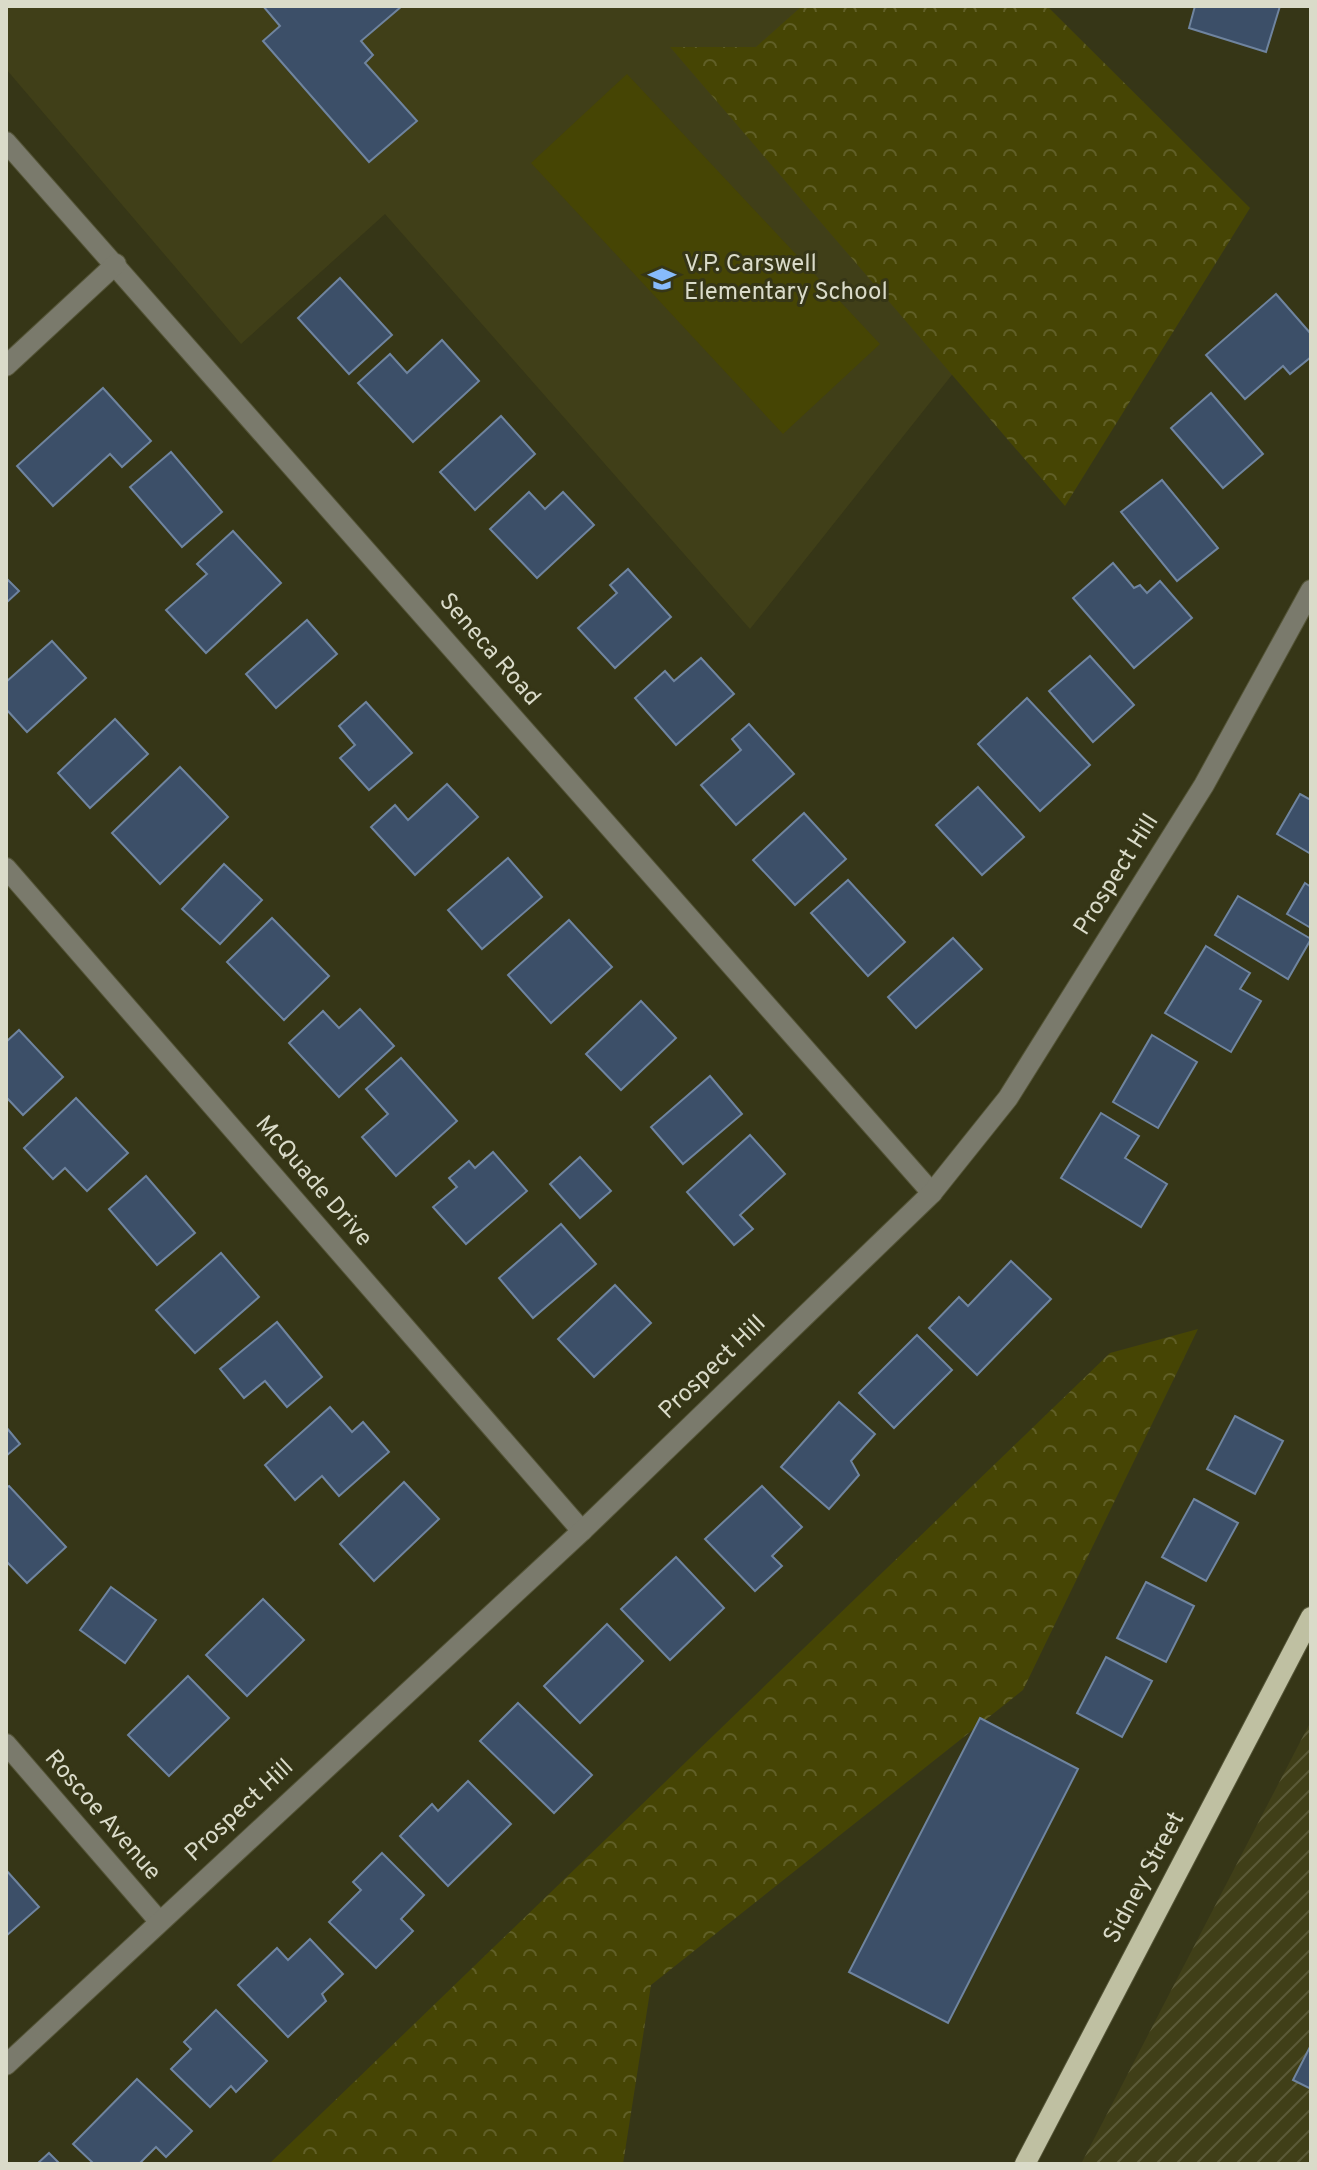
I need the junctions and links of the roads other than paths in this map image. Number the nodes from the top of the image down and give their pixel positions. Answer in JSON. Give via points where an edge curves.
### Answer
{"nodes":[{"id":1,"x":6,"y":142,"type":"edge"},
{"id":2,"x":116,"y":264,"type":"junction"},
{"id":3,"x":6,"y":366,"type":"edge"},
{"id":4,"x":1311,"y":590,"type":"edge"},
{"id":5,"x":6,"y":868,"type":"edge"},
{"id":6,"x":932,"y":1193,"type":"junction"},
{"id":7,"x":582,"y":1531,"type":"junction"},
{"id":8,"x":1311,"y":1617,"type":"edge"},
{"id":9,"x":6,"y":1744,"type":"edge"},
{"id":10,"x":159,"y":1921,"type":"junction"},
{"id":11,"x":6,"y":2065,"type":"edge"},
{"id":12,"x":1025,"y":2164,"type":"edge"}],
"edges":[{"from":1,"to":2,"type":"street","name":"Seneca Road"},
{"from":2,"to":3,"type":"street"},
{"from":2,"to":6,"type":"street","name":"Seneca Road"},
{"from":4,"to":6,"type":"street","name":"Prospect Hill","via":[[1204,785],[1008,1098]]},
{"from":5,"to":7,"type":"street","name":"McQuade Drive"},
{"from":6,"to":7,"type":"street","name":"Prospect Hill"},
{"from":7,"to":10,"type":"street","name":"Prospect Hill"},
{"from":8,"to":12,"type":"main road","name":"Sidney Street"},
{"from":9,"to":10,"type":"street","name":"Roscoe Avenue"},
{"from":10,"to":11,"type":"street","name":"Prospect Hill"}]}
